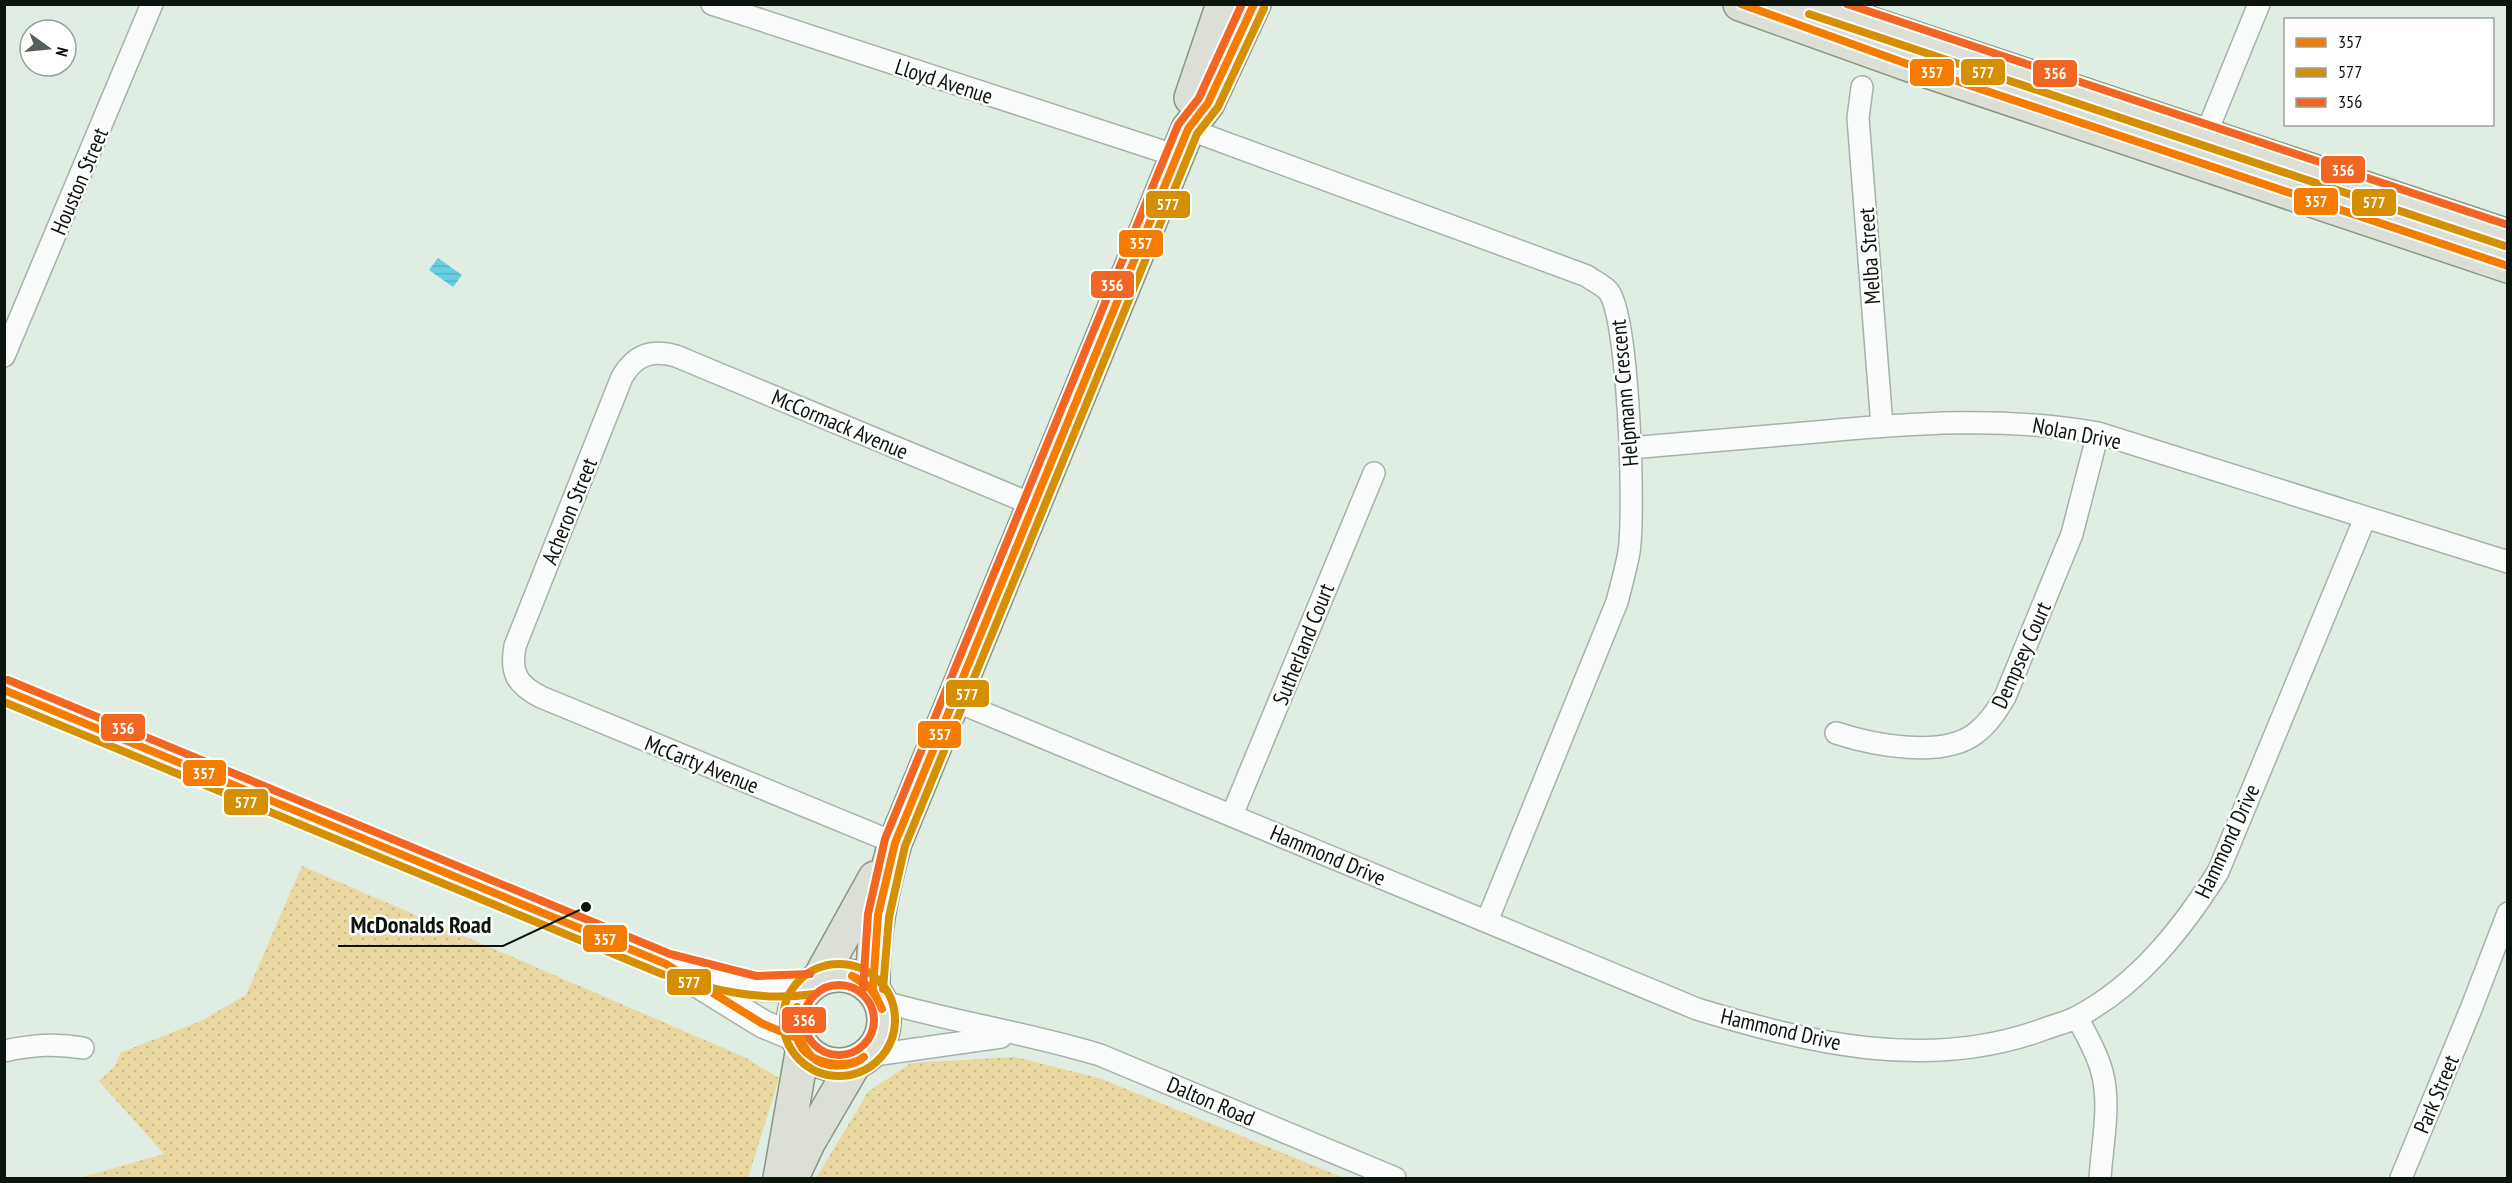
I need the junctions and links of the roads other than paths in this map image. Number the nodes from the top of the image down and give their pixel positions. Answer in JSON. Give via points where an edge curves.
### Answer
{"nodes":[{"id":1,"x":152,"y":4,"type":"edge"},
{"id":2,"x":712,"y":4,"type":"edge"},
{"id":3,"x":1223,"y":4,"type":"edge"},
{"id":4,"x":1254,"y":4,"type":"edge"},
{"id":5,"x":1740,"y":4,"type":"edge"},
{"id":6,"x":1812,"y":4,"type":"edge"},
{"id":7,"x":2259,"y":4,"type":"edge"},
{"id":8,"x":1862,"y":87,"type":"dead end"},
{"id":9,"x":2206,"y":134,"type":"junction"},
{"id":10,"x":1183,"y":143,"type":"junction"},
{"id":11,"x":2508,"y":236,"type":"edge"},
{"id":12,"x":2508,"y":266,"type":"edge"},
{"id":13,"x":644,"y":354,"type":"joint"},
{"id":14,"x":4,"y":356,"type":"edge"},
{"id":15,"x":1882,"y":426,"type":"junction"},
{"id":16,"x":2097,"y":433,"type":"junction"},
{"id":17,"x":1630,"y":448,"type":"junction"},
{"id":18,"x":1374,"y":473,"type":"dead end"},
{"id":19,"x":1034,"y":505,"type":"junction"},
{"id":20,"x":2365,"y":518,"type":"junction"},
{"id":21,"x":2508,"y":562,"type":"edge"},
{"id":22,"x":514,"y":677,"type":"joint"},
{"id":23,"x":4,"y":690,"type":"edge"},
{"id":24,"x":953,"y":699,"type":"junction"},
{"id":25,"x":1836,"y":733,"type":"dead end"},
{"id":26,"x":1232,"y":815,"type":"junction"},
{"id":27,"x":895,"y":843,"type":"junction"},
{"id":28,"x":2508,"y":913,"type":"edge"},
{"id":29,"x":1487,"y":921,"type":"junction"},
{"id":30,"x":2508,"y":939,"type":"edge"},
{"id":31,"x":666,"y":964,"type":"junction"},
{"id":32,"x":816,"y":981,"type":"junction"},
{"id":33,"x":877,"y":995,"type":"junction"},
{"id":34,"x":2471,"y":1009,"type":"junction"},
{"id":35,"x":2077,"y":1017,"type":"junction"},
{"id":36,"x":1023,"y":1035,"type":"junction"},
{"id":37,"x":800,"y":1042,"type":"junction"},
{"id":38,"x":83,"y":1048,"type":"dead end"},
{"id":39,"x":4,"y":1051,"type":"edge"},
{"id":40,"x":861,"y":1060,"type":"junction"},
{"id":41,"x":780,"y":1179,"type":"edge"},
{"id":42,"x":792,"y":1179,"type":"edge"},
{"id":43,"x":1395,"y":1179,"type":"edge"},
{"id":44,"x":2100,"y":1179,"type":"edge"},
{"id":45,"x":2401,"y":1179,"type":"edge"}],
"edges":[{"from":1,"to":14,"type":"street","name":"Houston Street"},
{"from":2,"to":10,"type":"street","name":"Lloyd Avenue"},
{"from":3,"to":10,"type":"main road","via":[[1191,97]]},
{"from":4,"to":10,"type":"main road","via":[[1208,103]]},
{"from":5,"to":12,"type":"main road","via":[[1924,70]]},
{"from":6,"to":9,"type":"main road"},
{"from":7,"to":9,"type":"street"},
{"from":8,"to":15,"type":"street","name":"Melba Street","via":[[1858,118]]},
{"from":9,"to":11,"type":"main road"},
{"from":10,"to":17,"type":"street","name":"Helpmann Crescent","via":[[1587,276],[1609,291],[1619,315]]},
{"from":10,"to":19,"type":"main road"},
{"from":13,"to":19,"type":"street","name":"McCormack Avenue","via":[[661,351],[676,356]]},
{"from":13,"to":22,"type":"street","name":"Acheron Street","via":[[630,363],[622,377],[515,646]]},
{"from":15,"to":16,"type":"street","name":"Nolan Drive","via":[[2015,422]]},
{"from":15,"to":17,"type":"street","name":"Nolan Drive"},
{"from":16,"to":20,"type":"street","name":"Nolan Drive"},
{"from":16,"to":25,"type":"street","name":"Dempsey Court","via":[[2062,561],[1993,717],[1976,734],[1956,743],[1933,746],[1871,744]]},
{"from":17,"to":29,"type":"street","name":"Helpmann Crescent","via":[[1629,552],[1617,602]]},
{"from":18,"to":26,"type":"street","name":"Sutherland Court"},
{"from":19,"to":24,"type":"main road"},
{"from":20,"to":21,"type":"street","name":"Nolan Drive"},
{"from":20,"to":35,"type":"street","name":"Hammond Drive","via":[[2218,872],[2190,917],[2144,967]]},
{"from":22,"to":27,"type":"street","name":"McCarty Avenue","via":[[526,690],[541,697]]},
{"from":23,"to":31,"type":"street"},
{"from":24,"to":26,"type":"street","name":"Hammond Drive"},
{"from":24,"to":27,"type":"main road"},
{"from":26,"to":29,"type":"street","name":"Hammond Drive"},
{"from":27,"to":32,"type":"main road"},
{"from":27,"to":33,"type":"main road","via":[[879,898],[873,957]]},
{"from":28,"to":34,"type":"street","name":"Park Street"},
{"from":29,"to":35,"type":"street","name":"Hammond Drive","via":[[1697,1009],[1815,1040],[1904,1052],[1938,1052],[2017,1038]]},
{"from":30,"to":34,"type":"street","name":"Park Street"},
{"from":31,"to":32,"type":"street","via":[[742,987],[778,989]]},
{"from":31,"to":37,"type":"street","via":[[763,1024]]},
{"from":32,"to":33,"type":"main road","via":[[848,975],[862,980]]},
{"from":32,"to":37,"type":"main road","via":[[802,994],[795,1008],[794,1023]]},
{"from":33,"to":36,"type":"street","name":"Dalton Road","via":[[951,1021]]},
{"from":33,"to":40,"type":"main road","via":[[885,1016],[884,1031],[878,1045]]},
{"from":34,"to":45,"type":"street","name":"Park Street"},
{"from":35,"to":44,"type":"street","via":[[2103,1073],[2106,1103]]},
{"from":36,"to":40,"type":"street","name":"Dalton Road","via":[[950,1042]]},
{"from":36,"to":43,"type":"street","name":"Dalton Road","via":[[1100,1055]]},
{"from":37,"to":40,"type":"main road","via":[[813,1058],[826,1064],[840,1066]]},
{"from":37,"to":41,"type":"main road"},
{"from":38,"to":39,"type":"street","via":[[33,1045]]},
{"from":40,"to":42,"type":"main road","via":[[808,1143]]}]}
